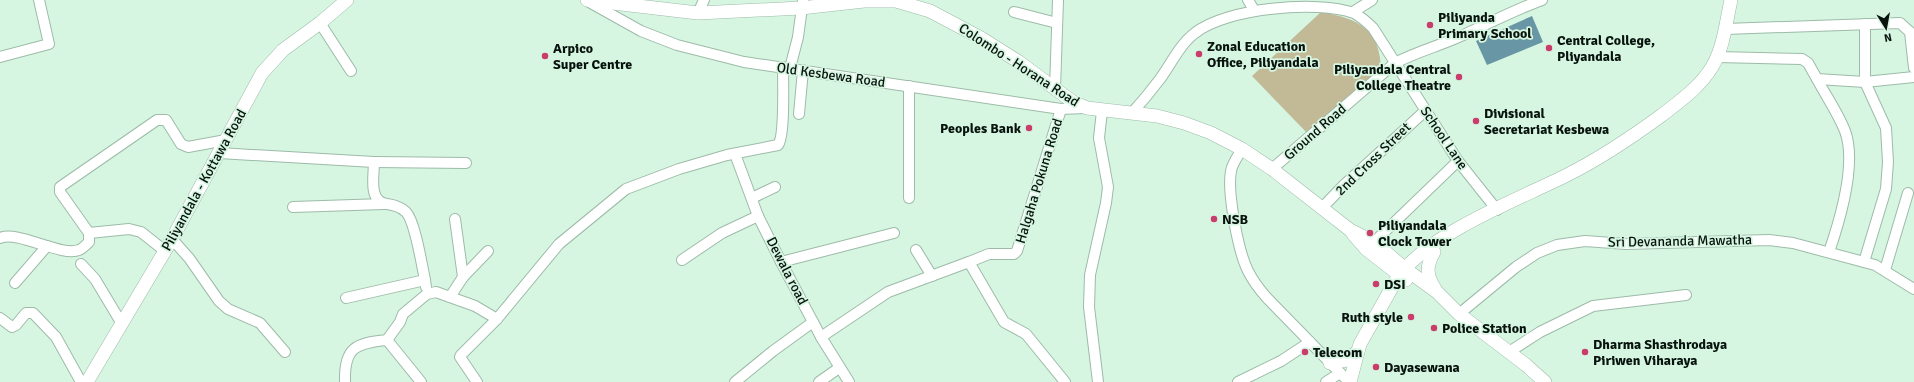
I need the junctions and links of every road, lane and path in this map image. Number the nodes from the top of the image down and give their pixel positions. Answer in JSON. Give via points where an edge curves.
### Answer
{"nodes":[{"id":1,"x":39,"y":0,"type":"edge"},
{"id":2,"x":347,"y":0,"type":"edge"},
{"id":3,"x":586,"y":0,"type":"edge"},
{"id":4,"x":704,"y":0,"type":"edge"},
{"id":5,"x":1058,"y":0,"type":"edge"},
{"id":6,"x":1248,"y":0,"type":"edge"},
{"id":7,"x":1372,"y":0,"type":"edge"},
{"id":8,"x":1542,"y":0,"type":"edge"},
{"id":9,"x":1731,"y":0,"type":"edge"},
{"id":10,"x":802,"y":4,"type":"edge"},
{"id":11,"x":1254,"y":10,"type":"junction"},
{"id":12,"x":1014,"y":12,"type":"dead end"},
{"id":13,"x":1353,"y":12,"type":"junction"},
{"id":14,"x":698,"y":13,"type":"junction"},
{"id":15,"x":320,"y":23,"type":"junction"},
{"id":16,"x":1057,"y":24,"type":"junction"},
{"id":17,"x":1864,"y":24,"type":"junction"},
{"id":18,"x":1725,"y":29,"type":"junction"},
{"id":19,"x":1913,"y":48,"type":"edge"},
{"id":20,"x":0,"y":56,"type":"edge"},
{"id":21,"x":1717,"y":57,"type":"junction"},
{"id":22,"x":1395,"y":63,"type":"junction"},
{"id":23,"x":787,"y":68,"type":"junction"},
{"id":24,"x":1914,"y":68,"type":"edge"},
{"id":25,"x":803,"y":70,"type":"junction"},
{"id":26,"x":351,"y":71,"type":"dead end"},
{"id":27,"x":1914,"y":77,"type":"edge"},
{"id":28,"x":1817,"y":79,"type":"junction"},
{"id":29,"x":1865,"y":82,"type":"junction"},
{"id":30,"x":909,"y":86,"type":"junction"},
{"id":31,"x":1055,"y":89,"type":"junction"},
{"id":32,"x":1087,"y":108,"type":"junction"},
{"id":33,"x":1061,"y":109,"type":"junction"},
{"id":34,"x":1102,"y":111,"type":"junction"},
{"id":35,"x":1424,"y":111,"type":"junction"},
{"id":36,"x":799,"y":114,"type":"dead end"},
{"id":37,"x":1131,"y":114,"type":"junction"},
{"id":38,"x":226,"y":140,"type":"junction"},
{"id":39,"x":1242,"y":149,"type":"junction"},
{"id":40,"x":219,"y":153,"type":"junction"},
{"id":41,"x":734,"y":154,"type":"junction"},
{"id":42,"x":1458,"y":161,"type":"junction"},
{"id":43,"x":374,"y":162,"type":"junction"},
{"id":44,"x":466,"y":163,"type":"dead end"},
{"id":45,"x":1272,"y":169,"type":"junction"},
{"id":46,"x":775,"y":187,"type":"dead end"},
{"id":47,"x":1908,"y":193,"type":"dead end"},
{"id":48,"x":752,"y":198,"type":"junction"},
{"id":49,"x":910,"y":198,"type":"dead end"},
{"id":50,"x":384,"y":204,"type":"junction"},
{"id":51,"x":293,"y":207,"type":"dead end"},
{"id":52,"x":1322,"y":208,"type":"junction"},
{"id":53,"x":1497,"y":210,"type":"junction"},
{"id":54,"x":758,"y":216,"type":"junction"},
{"id":55,"x":455,"y":219,"type":"dead end"},
{"id":56,"x":1479,"y":219,"type":"junction"},
{"id":57,"x":1350,"y":230,"type":"junction"},
{"id":58,"x":89,"y":233,"type":"junction"},
{"id":59,"x":894,"y":233,"type":"dead end"},
{"id":60,"x":0,"y":238,"type":"edge"},
{"id":61,"x":172,"y":239,"type":"junction"},
{"id":62,"x":1374,"y":242,"type":"junction"},
{"id":63,"x":47,"y":246,"type":"junction"},
{"id":64,"x":916,"y":250,"type":"dead end"},
{"id":65,"x":165,"y":251,"type":"junction"},
{"id":66,"x":488,"y":251,"type":"dead end"},
{"id":67,"x":1434,"y":252,"type":"junction"},
{"id":68,"x":1829,"y":252,"type":"junction"},
{"id":69,"x":682,"y":260,"type":"dead end"},
{"id":70,"x":781,"y":262,"type":"junction"},
{"id":71,"x":969,"y":262,"type":"junction"},
{"id":72,"x":1864,"y":262,"type":"junction"},
{"id":73,"x":81,"y":264,"type":"dead end"},
{"id":74,"x":1885,"y":270,"type":"junction"},
{"id":75,"x":1405,"y":274,"type":"junction"},
{"id":76,"x":932,"y":276,"type":"junction"},
{"id":77,"x":464,"y":277,"type":"junction"},
{"id":78,"x":425,"y":280,"type":"junction"},
{"id":79,"x":15,"y":283,"type":"dead end"},
{"id":80,"x":1914,"y":289,"type":"edge"},
{"id":81,"x":1437,"y":292,"type":"junction"},
{"id":82,"x":427,"y":294,"type":"junction"},
{"id":83,"x":1686,"y":295,"type":"dead end"},
{"id":84,"x":450,"y":297,"type":"junction"},
{"id":85,"x":346,"y":298,"type":"dead end"},
{"id":86,"x":1457,"y":312,"type":"junction"},
{"id":87,"x":0,"y":318,"type":"edge"},
{"id":88,"x":497,"y":319,"type":"junction"},
{"id":89,"x":813,"y":322,"type":"junction"},
{"id":90,"x":122,"y":324,"type":"junction"},
{"id":91,"x":821,"y":337,"type":"junction"},
{"id":92,"x":387,"y":340,"type":"junction"},
{"id":93,"x":1310,"y":342,"type":"junction"},
{"id":94,"x":1358,"y":351,"type":"junction"},
{"id":95,"x":285,"y":352,"type":"dead end"},
{"id":96,"x":1509,"y":352,"type":"junction"},
{"id":97,"x":1330,"y":363,"type":"junction"},
{"id":98,"x":839,"y":368,"type":"junction"},
{"id":99,"x":1340,"y":373,"type":"junction"},
{"id":100,"x":81,"y":382,"type":"edge"},
{"id":101,"x":87,"y":382,"type":"edge"},
{"id":102,"x":345,"y":382,"type":"edge"},
{"id":103,"x":421,"y":382,"type":"edge"},
{"id":104,"x":477,"y":382,"type":"edge"},
{"id":105,"x":735,"y":382,"type":"edge"},
{"id":106,"x":819,"y":382,"type":"edge"},
{"id":107,"x":849,"y":382,"type":"edge"},
{"id":108,"x":1065,"y":382,"type":"edge"},
{"id":109,"x":1098,"y":382,"type":"edge"},
{"id":110,"x":1238,"y":382,"type":"edge"},
{"id":111,"x":1326,"y":382,"type":"edge"},
{"id":112,"x":1350,"y":382,"type":"edge"},
{"id":113,"x":1358,"y":382,"type":"edge"},
{"id":114,"x":1545,"y":382,"type":"edge"}],
"edges":[{"from":1,"to":20,"type":"street","via":[[49,44]]},
{"from":2,"to":15,"type":"main road","name":"Piliyandala - Kottawa Road"},
{"from":3,"to":14,"type":"main road","name":"Colombo - Horana Road"},
{"from":3,"to":23,"type":"street","name":"Old Kesbewa Road","via":[[641,31],[677,45],[744,62]]},
{"from":4,"to":14,"type":"street"},
{"from":5,"to":16,"type":"street"},
{"from":6,"to":11,"type":"street"},
{"from":7,"to":13,"type":"street"},
{"from":8,"to":22,"type":"street","name":"Ground Road"},
{"from":9,"to":18,"type":"main road"},
{"from":10,"to":14,"type":"main road","name":"Colombo - Horana Road"},
{"from":10,"to":23,"type":"street","via":[[798,37]]},
{"from":10,"to":31,"type":"main road","name":"Colombo - Horana Road","via":[[896,1],[930,11],[981,38]]},
{"from":11,"to":13,"type":"street","name":"School Lane","via":[[1289,4],[1323,4]]},
{"from":11,"to":37,"type":"street","name":"School Lane","via":[[1210,23],[1195,33]]},
{"from":12,"to":16,"type":"street"},
{"from":13,"to":22,"type":"street","name":"School Lane","via":[[1373,28]]},
{"from":15,"to":26,"type":"street"},
{"from":15,"to":38,"type":"main road","name":"Piliyandala - Kottawa Road","via":[[275,57],[262,73]]},
{"from":16,"to":31,"type":"street"},
{"from":17,"to":18,"type":"street"},
{"from":17,"to":19,"type":"street","via":[[1900,23],[1910,32]]},
{"from":17,"to":29,"type":"street"},
{"from":18,"to":21,"type":"main road"},
{"from":19,"to":24,"type":"street"},
{"from":21,"to":28,"type":"street","via":[[1802,59],[1808,63]]},
{"from":21,"to":53,"type":"main road","via":[[1699,84],[1640,131],[1567,175]]},
{"from":22,"to":35,"type":"street","name":"School Lane"},
{"from":22,"to":45,"type":"street","name":"Ground Road"},
{"from":23,"to":25,"type":"street","name":"Old Kesbewa Road"},
{"from":23,"to":41,"type":"street","via":[[780,142],[774,146]]},
{"from":25,"to":30,"type":"street","name":"Old Kesbewa Road"},
{"from":25,"to":36,"type":"street"},
{"from":27,"to":29,"type":"street"},
{"from":28,"to":29,"type":"street"},
{"from":28,"to":68,"type":"street","via":[[1845,131],[1850,154],[1849,173]]},
{"from":29,"to":72,"type":"street","via":[[1886,128],[1888,162],[1886,189]]},
{"from":30,"to":33,"type":"street","name":"Old Kesbewa Road"},
{"from":30,"to":49,"type":"street"},
{"from":31,"to":32,"type":"main road","name":"Colombo - Horana Road"},
{"from":32,"to":33,"type":"street","name":"Old Kesbewa Road"},
{"from":32,"to":34,"type":"main road","name":"Colombo - Horana Road"},
{"from":33,"to":71,"type":"street","name":"Halgaha Pokuna Road","via":[[1017,251],[1014,254],[989,254]]},
{"from":34,"to":37,"type":"main road","name":"Colombo - Horana Road"},
{"from":34,"to":109,"type":"street","via":[[1099,138],[1108,187],[1090,275],[1089,307]]},
{"from":35,"to":42,"type":"street","name":"School Lane"},
{"from":35,"to":52,"type":"street","name":"2nd Cross Street"},
{"from":37,"to":39,"type":"main road","name":"Colombo - Horana Road","via":[[1157,116],[1184,123]]},
{"from":38,"to":40,"type":"main road","name":"Piliyandala - Kottawa Road"},
{"from":38,"to":58,"type":"street","via":[[188,147],[181,144],[166,120],[158,120],[151,124],[60,187],[60,192]]},
{"from":39,"to":45,"type":"main road","name":"Colombo - Horana Road"},
{"from":39,"to":93,"type":"street","via":[[1231,170],[1229,182],[1247,270],[1262,292]]},
{"from":40,"to":43,"type":"street"},
{"from":40,"to":61,"type":"main road","name":"Piliyandala - Kottawa Road"},
{"from":41,"to":48,"type":"street","name":"Dewala road"},
{"from":41,"to":88,"type":"street","via":[[679,169],[626,190],[559,244]]},
{"from":42,"to":53,"type":"street","name":"School Lane"},
{"from":42,"to":62,"type":"street"},
{"from":43,"to":44,"type":"street"},
{"from":43,"to":50,"type":"street","via":[[373,191],[376,199]]},
{"from":45,"to":52,"type":"main road","name":"Colombo - Horana Road"},
{"from":46,"to":48,"type":"street"},
{"from":47,"to":74,"type":"street"},
{"from":48,"to":54,"type":"street","name":"Dewala road"},
{"from":50,"to":51,"type":"street"},
{"from":50,"to":78,"type":"street","via":[[396,205],[407,212],[412,223]]},
{"from":52,"to":57,"type":"main road","name":"Colombo - Horana Road"},
{"from":53,"to":56,"type":"main road"},
{"from":54,"to":69,"type":"street","via":[[722,233]]},
{"from":54,"to":70,"type":"street","name":"Dewala road"},
{"from":55,"to":77,"type":"street"},
{"from":56,"to":67,"type":"main road"},
{"from":56,"to":75,"type":"main road","via":[[1438,241]]},
{"from":57,"to":62,"type":"main road"},
{"from":57,"to":75,"type":"main road","via":[[1366,248]]},
{"from":58,"to":63,"type":"street","via":[[89,242],[79,250]]},
{"from":58,"to":65,"type":"street","via":[[129,229],[141,232]]},
{"from":59,"to":70,"type":"street"},
{"from":60,"to":63,"type":"street","via":[[12,236]]},
{"from":61,"to":65,"type":"main road","name":"Piliyandala - Kottawa Road"},
{"from":61,"to":95,"type":"street","via":[[190,258],[219,301],[228,309],[260,323]]},
{"from":62,"to":75,"type":"main road"},
{"from":63,"to":79,"type":"street"},
{"from":64,"to":76,"type":"street"},
{"from":65,"to":90,"type":"main road","name":"Piliyandala - Kottawa Road"},
{"from":66,"to":77,"type":"street"},
{"from":67,"to":75,"type":"main road"},
{"from":67,"to":81,"type":"main road","via":[[1428,263],[1427,272]]},
{"from":68,"to":72,"type":"street","name":"Sri Devananda Mawatha"},
{"from":68,"to":86,"type":"street","name":"Sri Devananda Mawatha","via":[[1769,240],[1626,244],[1570,242],[1537,253],[1519,264]]},
{"from":70,"to":89,"type":"street","name":"Dewala road"},
{"from":71,"to":76,"type":"street","name":"Halgaha Pokuna Road"},
{"from":71,"to":108,"type":"street","via":[[1004,322],[1026,334]]},
{"from":72,"to":74,"type":"street","name":"Sri Devananda Mawatha"},
{"from":73,"to":90,"type":"street","via":[[95,279]]},
{"from":74,"to":80,"type":"street","name":"Sri Devananda Mawatha"},
{"from":75,"to":81,"type":"main road"},
{"from":75,"to":86,"type":"main road","via":[[1444,306]]},
{"from":75,"to":94,"type":"main road","via":[[1374,318]]},
{"from":75,"to":113,"type":"main road","via":[[1364,350]]},
{"from":76,"to":91,"type":"street","name":"Halgaha Pokuna Road","via":[[888,292]]},
{"from":77,"to":84,"type":"street"},
{"from":78,"to":82,"type":"street"},
{"from":78,"to":85,"type":"street"},
{"from":81,"to":86,"type":"main road"},
{"from":82,"to":84,"type":"street","via":[[436,292]]},
{"from":82,"to":92,"type":"street","via":[[403,314]]},
{"from":83,"to":96,"type":"street","via":[[1593,306],[1540,332]]},
{"from":84,"to":88,"type":"street","via":[[475,306]]},
{"from":86,"to":96,"type":"main road"},
{"from":87,"to":100,"type":"street","via":[[12,327],[26,313],[33,313],[56,337]]},
{"from":88,"to":104,"type":"street","via":[[461,354],[460,358]]},
{"from":89,"to":91,"type":"street","name":"Dewala road"},
{"from":89,"to":105,"type":"street"},
{"from":90,"to":101,"type":"main road","name":"Piliyandala - Kottawa Road"},
{"from":91,"to":98,"type":"street","name":"Dewala road"},
{"from":92,"to":102,"type":"street","via":[[368,342],[353,349],[345,364]]},
{"from":92,"to":103,"type":"street"},
{"from":93,"to":97,"type":"street"},
{"from":93,"to":110,"type":"street","via":[[1281,361]]},
{"from":94,"to":97,"type":"main road","via":[[1347,360]]},
{"from":94,"to":112,"type":"main road"},
{"from":96,"to":114,"type":"main road"},
{"from":97,"to":99,"type":"street"},
{"from":98,"to":106,"type":"street"},
{"from":98,"to":107,"type":"street","name":"Dewala road"},
{"from":99,"to":111,"type":"street"},
{"from":99,"to":112,"type":"street"}]}
